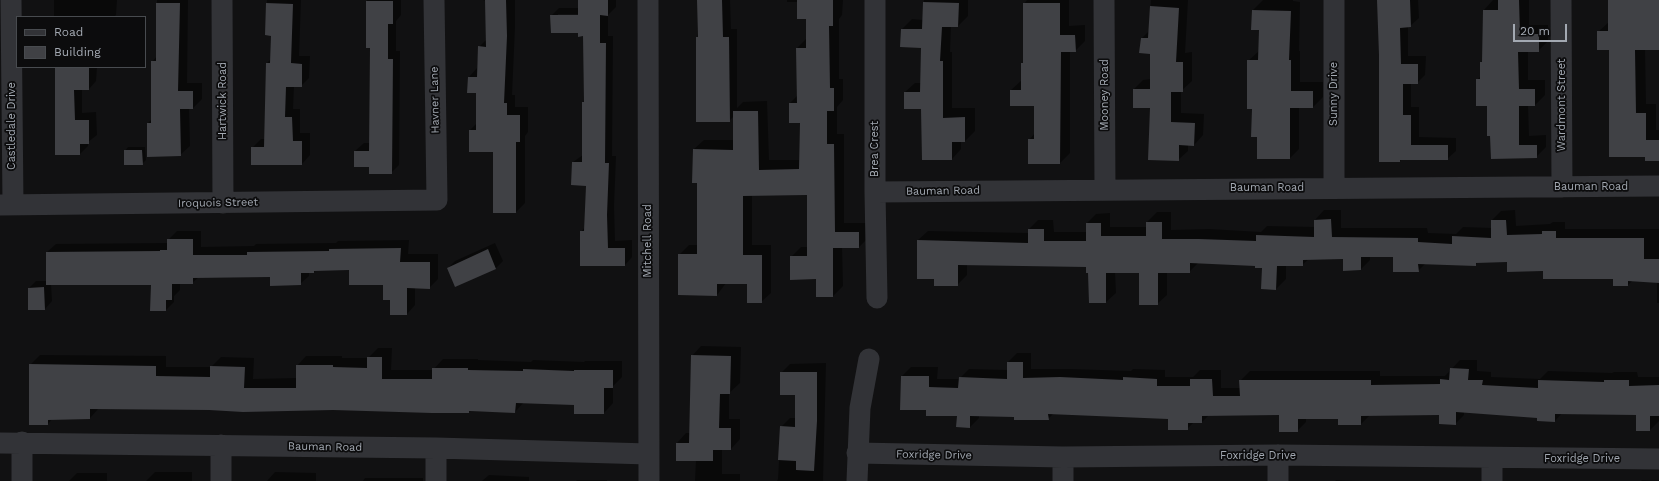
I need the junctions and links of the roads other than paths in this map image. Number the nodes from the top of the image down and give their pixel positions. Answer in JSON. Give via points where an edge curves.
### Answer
{"nodes":[{"id":1,"x":11,"y":0,"type":"edge"},
{"id":2,"x":222,"y":0,"type":"edge"},
{"id":3,"x":434,"y":0,"type":"edge"},
{"id":4,"x":648,"y":0,"type":"edge"},
{"id":5,"x":876,"y":0,"type":"edge"},
{"id":6,"x":1104,"y":0,"type":"edge"},
{"id":7,"x":1334,"y":0,"type":"edge"},
{"id":8,"x":1561,"y":0,"type":"edge"},
{"id":9,"x":1659,"y":186,"type":"edge"},
{"id":10,"x":1562,"y":187,"type":"junction"},
{"id":11,"x":1334,"y":188,"type":"junction"},
{"id":12,"x":1105,"y":190,"type":"junction"},
{"id":13,"x":875,"y":192,"type":"junction"},
{"id":14,"x":437,"y":200,"type":"joint"},
{"id":15,"x":223,"y":203,"type":"junction"},
{"id":16,"x":6,"y":204,"type":"edge"},
{"id":17,"x":877,"y":298,"type":"dead end"},
{"id":18,"x":869,"y":359,"type":"dead end"},
{"id":19,"x":22,"y":442,"type":"junction"},
{"id":20,"x":0,"y":443,"type":"edge"},
{"id":21,"x":221,"y":445,"type":"junction"},
{"id":22,"x":436,"y":448,"type":"junction"},
{"id":23,"x":858,"y":453,"type":"junction"},
{"id":24,"x":649,"y":454,"type":"junction"},
{"id":25,"x":1278,"y":455,"type":"junction"},
{"id":26,"x":1063,"y":457,"type":"junction"},
{"id":27,"x":1492,"y":458,"type":"junction"},
{"id":28,"x":1659,"y":459,"type":"edge"},
{"id":29,"x":22,"y":481,"type":"edge"},
{"id":30,"x":221,"y":481,"type":"edge"},
{"id":31,"x":436,"y":481,"type":"edge"},
{"id":32,"x":649,"y":481,"type":"edge"},
{"id":33,"x":857,"y":481,"type":"edge"},
{"id":34,"x":1063,"y":481,"type":"edge"},
{"id":35,"x":1278,"y":481,"type":"edge"},
{"id":36,"x":1492,"y":481,"type":"edge"}],
"edges":[{"from":1,"to":16,"type":"street","name":"Castledale Drive"},
{"from":2,"to":15,"type":"street","name":"Hartwick Road"},
{"from":3,"to":14,"type":"street","name":"Havner Lane"},
{"from":4,"to":24,"type":"street","name":"Mitchell Road"},
{"from":5,"to":13,"type":"street","name":"Brea Crest"},
{"from":6,"to":12,"type":"street","name":"Mooney Road"},
{"from":7,"to":11,"type":"street","name":"Sunny Drive"},
{"from":8,"to":10,"type":"street","name":"Wardmont Street"},
{"from":9,"to":10,"type":"street","name":"Bauman Road"},
{"from":10,"to":11,"type":"street","name":"Bauman Road"},
{"from":11,"to":12,"type":"street","name":"Bauman Road"},
{"from":12,"to":13,"type":"street","name":"Bauman Road"},
{"from":13,"to":17,"type":"street","name":"Brea Crest"},
{"from":14,"to":15,"type":"street","name":"Iroquois Street"},
{"from":15,"to":16,"type":"street","name":"Iroquois Street"},
{"from":18,"to":23,"type":"street","via":[[860,408]]},
{"from":19,"to":20,"type":"street","name":"Bauman Road"},
{"from":19,"to":21,"type":"street","name":"Bauman Road"},
{"from":19,"to":29,"type":"street"},
{"from":21,"to":22,"type":"street","name":"Bauman Road"},
{"from":21,"to":30,"type":"street"},
{"from":22,"to":24,"type":"street","name":"Bauman Road"},
{"from":22,"to":31,"type":"street"},
{"from":23,"to":26,"type":"street","name":"Foxridge Drive"},
{"from":23,"to":33,"type":"street"},
{"from":24,"to":32,"type":"street","name":"Mitchell Road"},
{"from":25,"to":26,"type":"street","name":"Foxridge Drive"},
{"from":25,"to":27,"type":"street","name":"Foxridge Drive"},
{"from":25,"to":35,"type":"street"},
{"from":26,"to":34,"type":"street"},
{"from":27,"to":28,"type":"street","name":"Foxridge Drive"},
{"from":27,"to":36,"type":"street"}]}
